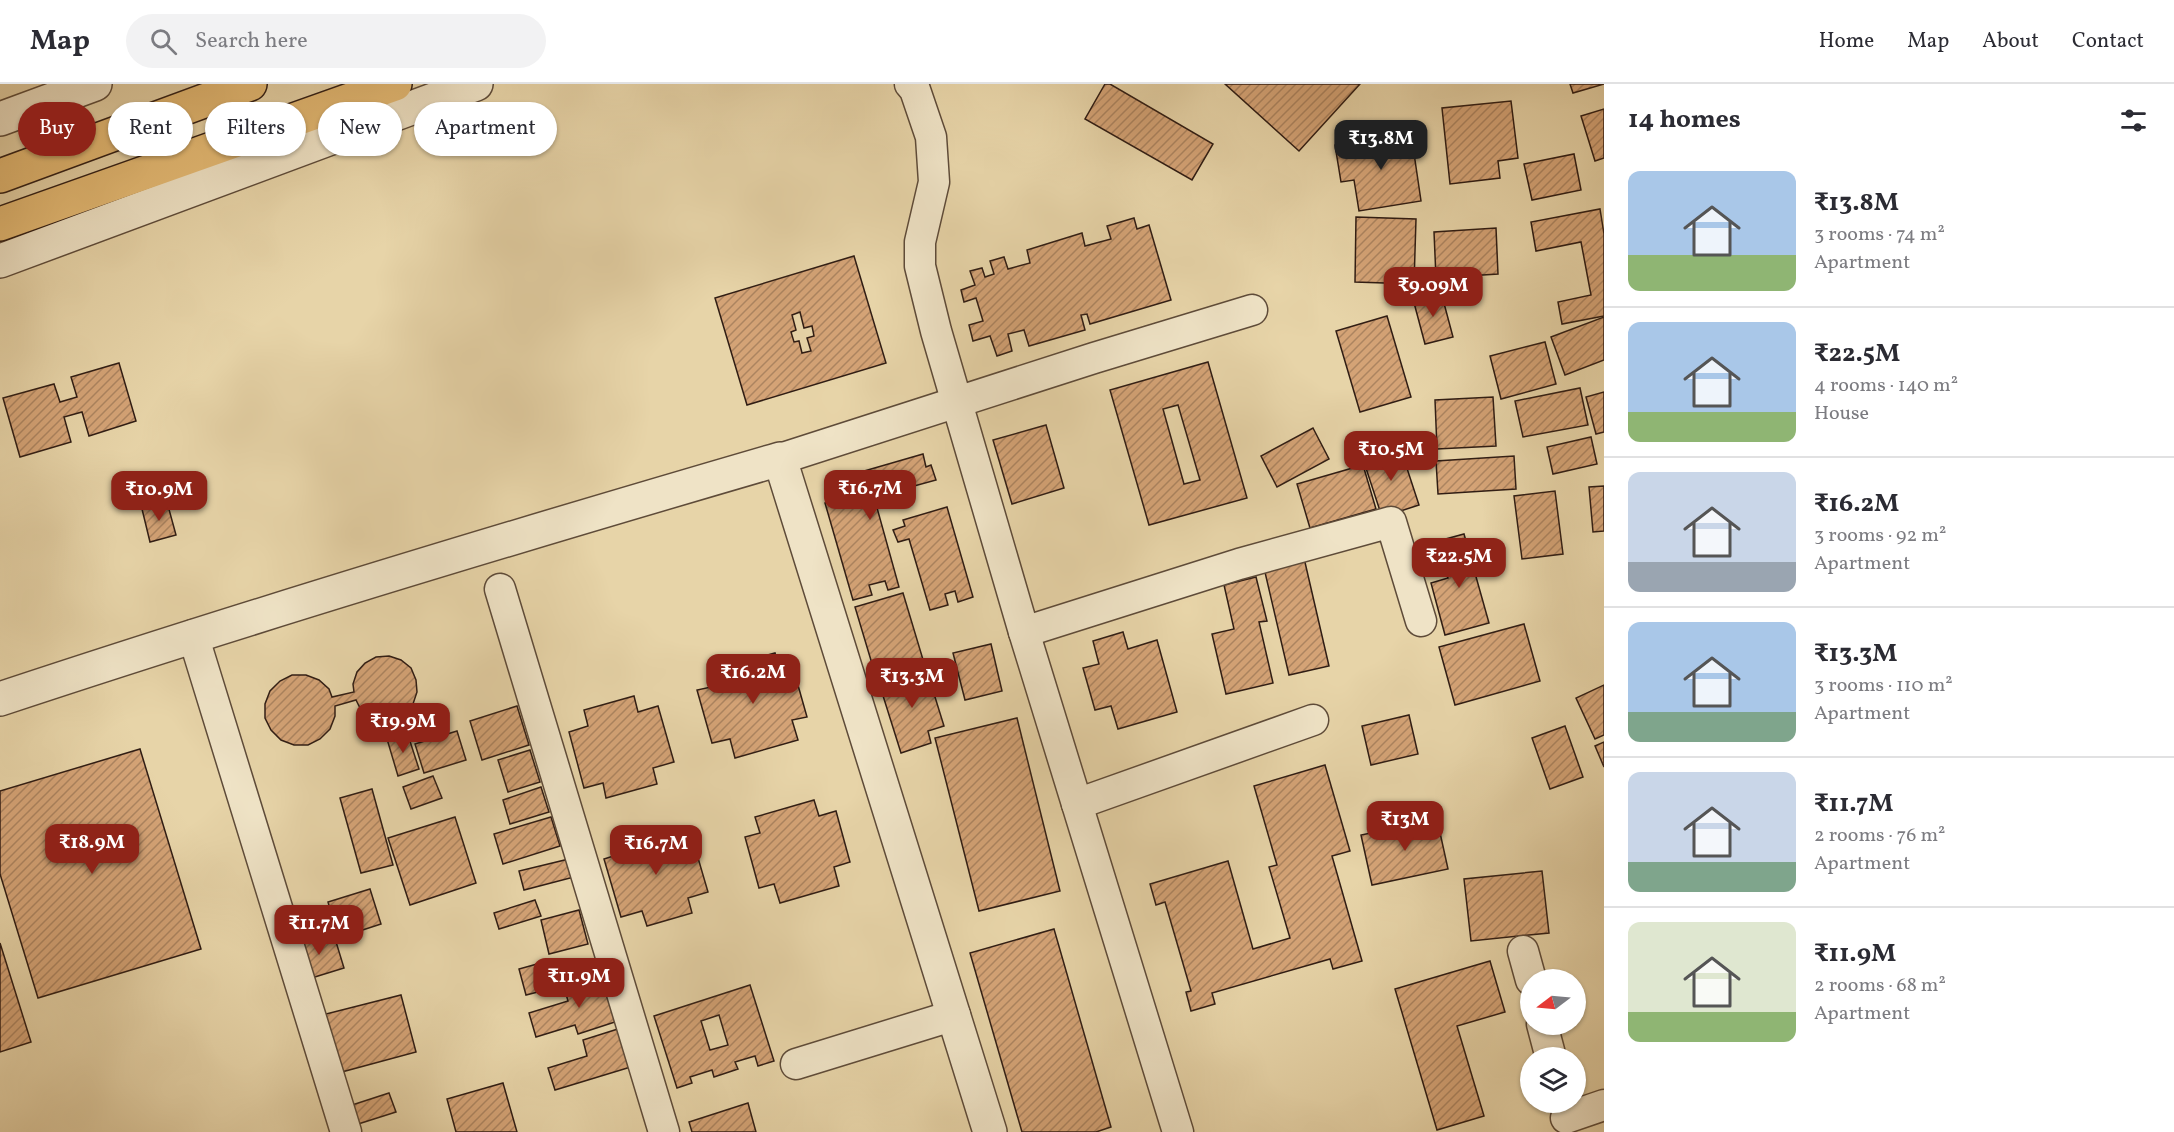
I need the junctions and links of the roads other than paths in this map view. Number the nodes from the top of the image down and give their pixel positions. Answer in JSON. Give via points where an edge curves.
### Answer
{"nodes":[{"id":1,"x":95,"y":84,"type":"edge"},
{"id":2,"x":250,"y":84,"type":"edge"},
{"id":3,"x":395,"y":84,"type":"edge"},
{"id":4,"x":476,"y":84,"type":"edge"},
{"id":5,"x":910,"y":84,"type":"edge"},
{"id":6,"x":0,"y":119,"type":"edge"},
{"id":7,"x":0,"y":176,"type":"edge"},
{"id":8,"x":0,"y":224,"type":"edge"},
{"id":9,"x":0,"y":261,"type":"edge"},
{"id":10,"x":1251,"y":310,"type":"dead end"},
{"id":11,"x":957,"y":403,"type":"junction"},
{"id":12,"x":780,"y":459,"type":"junction"},
{"id":13,"x":500,"y":589,"type":"dead end"},
{"id":14,"x":1421,"y":621,"type":"dead end"},
{"id":15,"x":1024,"y":632,"type":"junction"},
{"id":16,"x":193,"y":635,"type":"junction"},
{"id":17,"x":0,"y":699,"type":"edge"},
{"id":18,"x":1313,"y":720,"type":"dead end"},
{"id":19,"x":1077,"y":804,"type":"junction"},
{"id":20,"x":1523,"y":951,"type":"dead end"},
{"id":21,"x":1528,"y":969,"type":"edge"},
{"id":22,"x":955,"y":1015,"type":"junction"},
{"id":23,"x":796,"y":1064,"type":"dead end"},
{"id":24,"x":1604,"y":1105,"type":"edge"},
{"id":25,"x":1561,"y":1118,"type":"edge"},
{"id":26,"x":346,"y":1132,"type":"edge"},
{"id":27,"x":664,"y":1132,"type":"edge"},
{"id":28,"x":990,"y":1132,"type":"edge"},
{"id":29,"x":1178,"y":1132,"type":"edge"}],
"edges":[{"from":1,"to":6,"type":"street"},
{"from":2,"to":7,"type":"highway"},
{"from":3,"to":8,"type":"highway"},
{"from":4,"to":9,"type":"street"},
{"from":5,"to":11,"type":"street","via":[[931,137],[934,182],[920,242],[920,266]]},
{"from":10,"to":11,"type":"street"},
{"from":11,"to":12,"type":"street"},
{"from":11,"to":15,"type":"street"},
{"from":12,"to":16,"type":"street","via":[[486,544]]},
{"from":12,"to":22,"type":"street"},
{"from":13,"to":27,"type":"street"},
{"from":14,"to":15,"type":"street","via":[[1391,522],[1239,564]]},
{"from":15,"to":19,"type":"street"},
{"from":16,"to":17,"type":"street"},
{"from":16,"to":26,"type":"street"},
{"from":18,"to":19,"type":"street"},
{"from":19,"to":29,"type":"street"},
{"from":20,"to":21,"type":"street"},
{"from":22,"to":23,"type":"street"},
{"from":22,"to":28,"type":"street"},
{"from":24,"to":25,"type":"street"}]}
